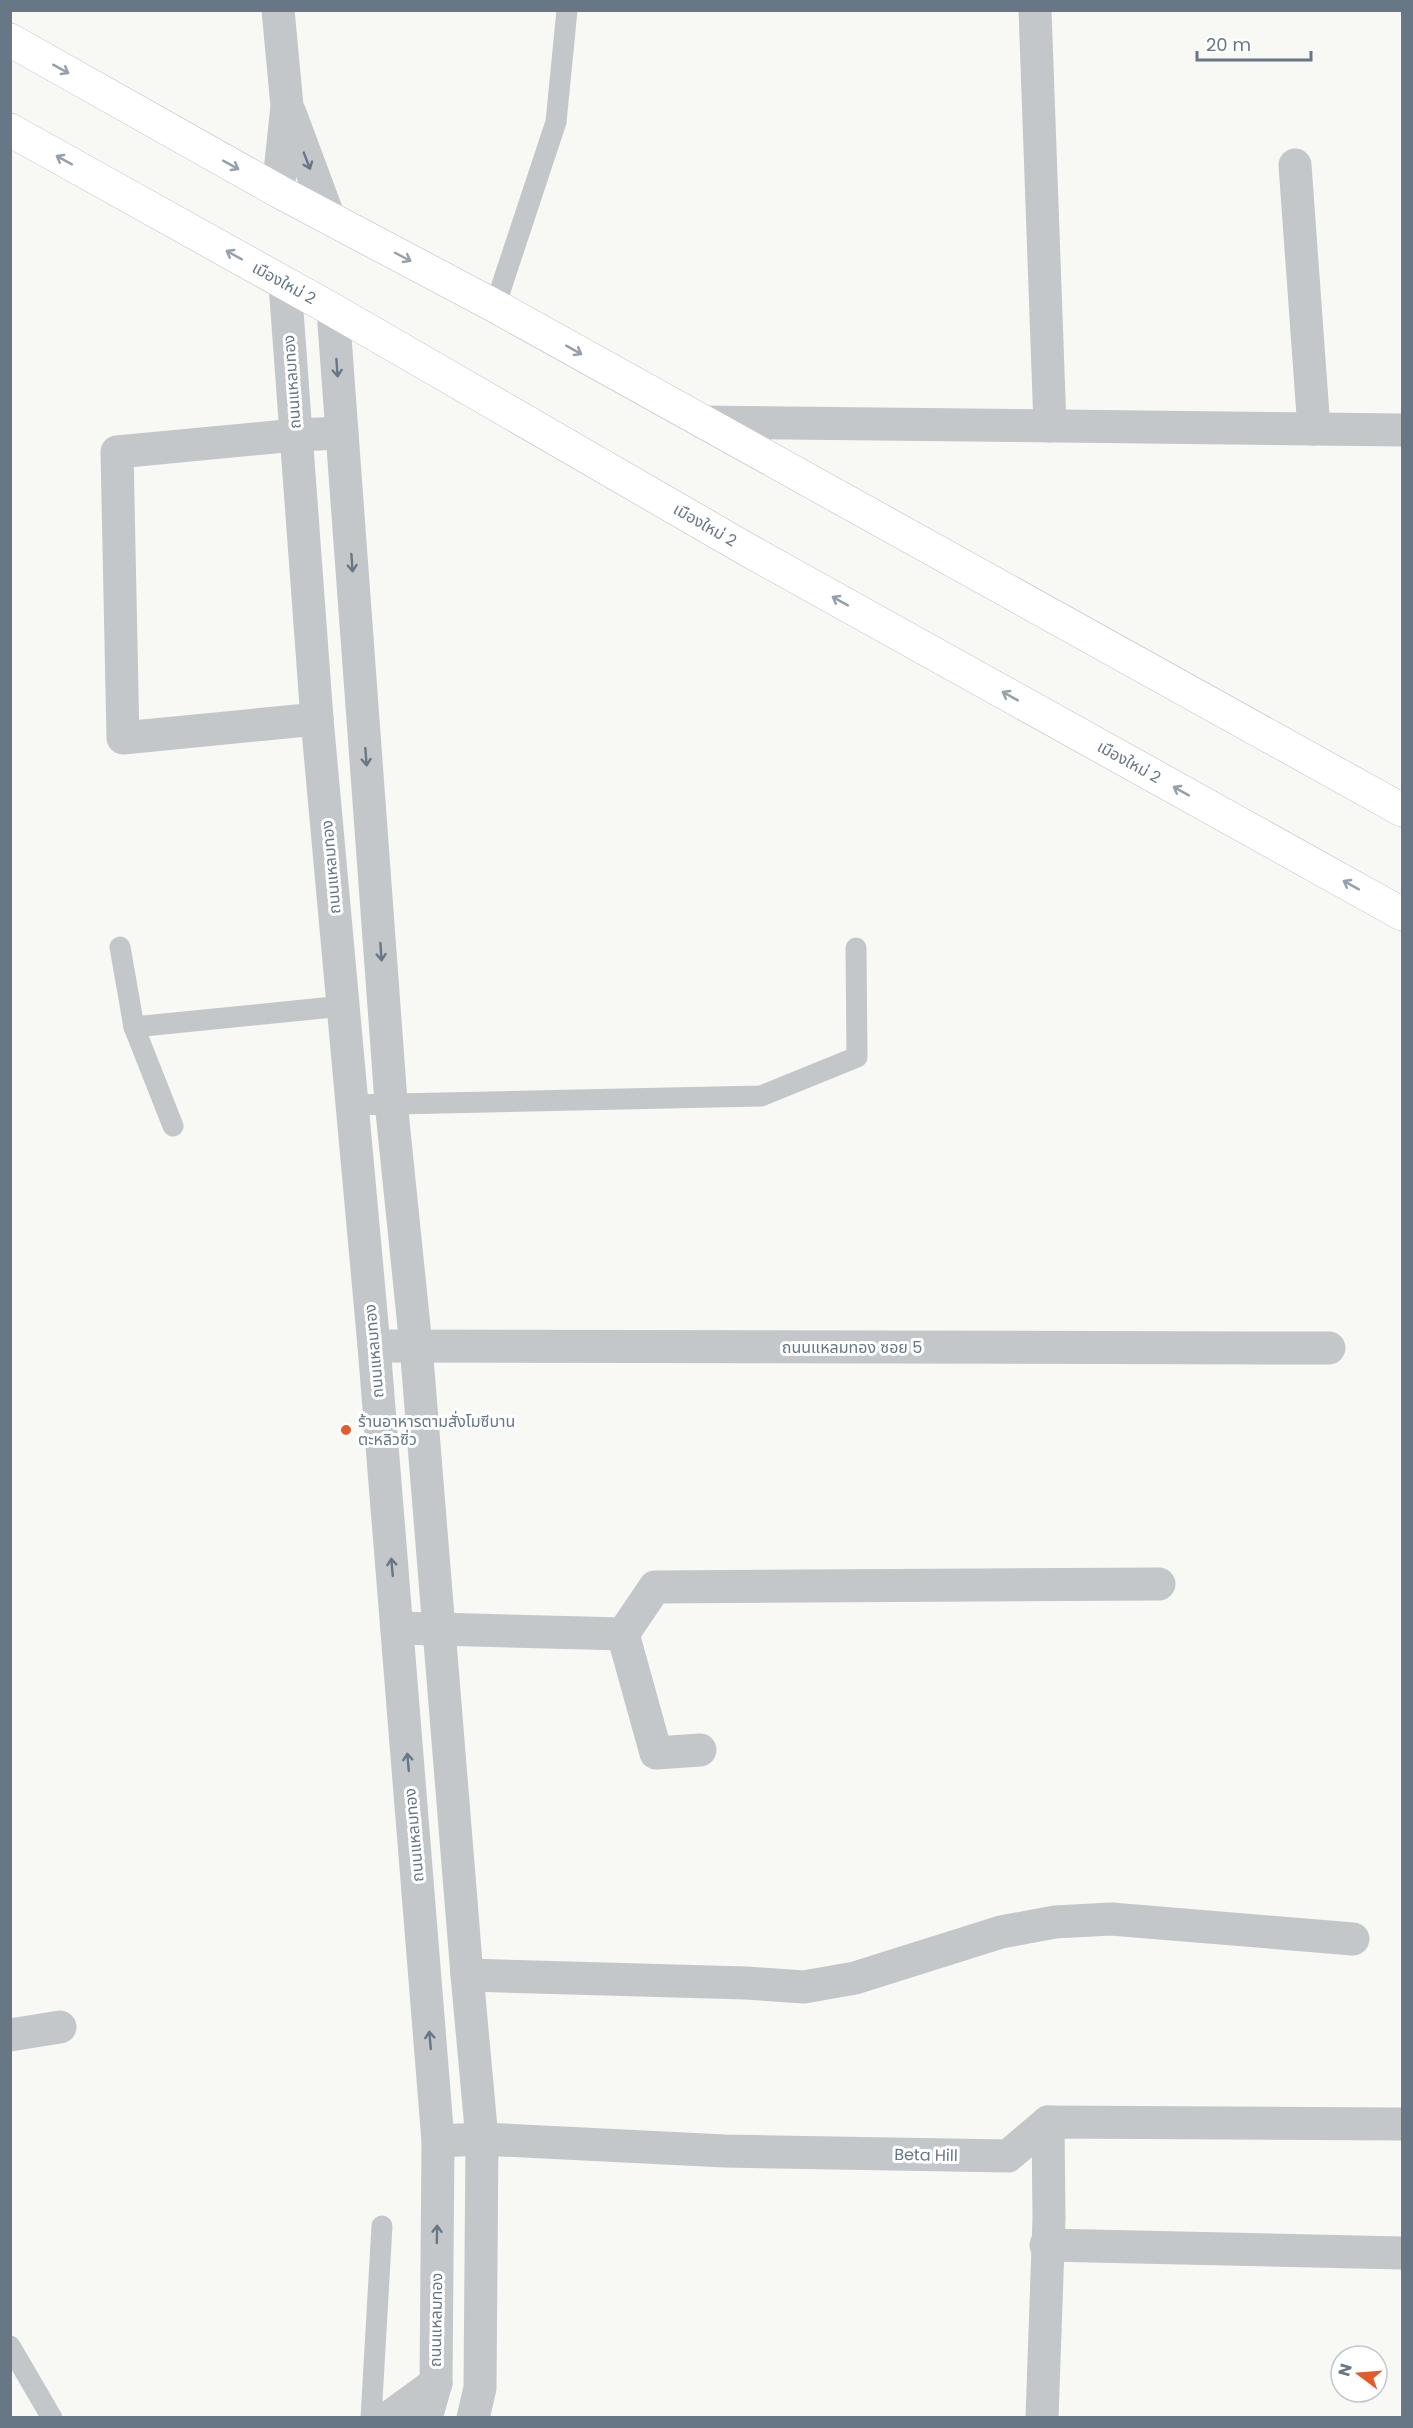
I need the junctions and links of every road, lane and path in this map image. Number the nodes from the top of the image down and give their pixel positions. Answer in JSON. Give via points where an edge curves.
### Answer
{"nodes":[{"id":1,"x":278,"y":10,"type":"edge"},
{"id":2,"x":567,"y":10,"type":"edge"},
{"id":3,"x":1035,"y":10,"type":"edge"},
{"id":4,"x":10,"y":40,"type":"edge"},
{"id":5,"x":287,"y":106,"type":"junction"},
{"id":6,"x":10,"y":130,"type":"edge"},
{"id":7,"x":1295,"y":165,"type":"dead end"},
{"id":8,"x":278,"y":191,"type":"junction"},
{"id":9,"x":329,"y":218,"type":"junction"},
{"id":10,"x":285,"y":284,"type":"junction"},
{"id":11,"x":495,"y":306,"type":"junction"},
{"id":12,"x":333,"y":310,"type":"junction"},
{"id":13,"x":702,"y":422,"type":"junction"},
{"id":14,"x":1050,"y":426,"type":"junction"},
{"id":15,"x":1314,"y":429,"type":"junction"},
{"id":16,"x":1402,"y":430,"type":"edge"},
{"id":17,"x":342,"y":433,"type":"junction"},
{"id":18,"x":296,"y":435,"type":"junction"},
{"id":19,"x":317,"y":719,"type":"junction"},
{"id":20,"x":1402,"y":810,"type":"edge"},
{"id":21,"x":372,"y":835,"type":"junction"},
{"id":22,"x":328,"y":836,"type":"junction"},
{"id":23,"x":1402,"y":914,"type":"edge"},
{"id":24,"x":120,"y":947,"type":"dead end"},
{"id":25,"x":856,"y":948,"type":"dead end"},
{"id":26,"x":344,"y":1006,"type":"junction"},
{"id":27,"x":134,"y":1027,"type":"junction"},
{"id":28,"x":391,"y":1102,"type":"junction"},
{"id":29,"x":352,"y":1105,"type":"junction"},
{"id":30,"x":172,"y":1126,"type":"dead end"},
{"id":31,"x":374,"y":1346,"type":"junction"},
{"id":32,"x":416,"y":1346,"type":"junction"},
{"id":33,"x":1329,"y":1348,"type":"dead end"},
{"id":34,"x":1159,"y":1584,"type":"dead end"},
{"id":35,"x":397,"y":1628,"type":"junction"},
{"id":36,"x":440,"y":1628,"type":"junction"},
{"id":37,"x":623,"y":1634,"type":"junction"},
{"id":38,"x":700,"y":1750,"type":"dead end"},
{"id":39,"x":1353,"y":1939,"type":"dead end"},
{"id":40,"x":467,"y":1975,"type":"junction"},
{"id":41,"x":60,"y":2027,"type":"dead end"},
{"id":42,"x":10,"y":2035,"type":"edge"},
{"id":43,"x":1048,"y":2122,"type":"junction"},
{"id":44,"x":1402,"y":2124,"type":"edge"},
{"id":45,"x":482,"y":2139,"type":"junction"},
{"id":46,"x":438,"y":2141,"type":"junction"},
{"id":47,"x":382,"y":2226,"type":"dead end"},
{"id":48,"x":1046,"y":2245,"type":"junction"},
{"id":49,"x":1402,"y":2253,"type":"edge"},
{"id":50,"x":10,"y":2346,"type":"edge"},
{"id":51,"x":436,"y":2383,"type":"junction"},
{"id":52,"x":52,"y":2418,"type":"edge"},
{"id":53,"x":371,"y":2418,"type":"edge"},
{"id":54,"x":388,"y":2418,"type":"edge"},
{"id":55,"x":426,"y":2418,"type":"edge"},
{"id":56,"x":473,"y":2418,"type":"edge"},
{"id":57,"x":1042,"y":2418,"type":"edge"}],
"edges":[{"from":1,"to":5,"type":"street"},
{"from":2,"to":11,"type":"lane","via":[[556,122]]},
{"from":3,"to":14,"type":"street"},
{"from":4,"to":8,"type":"main road","one_way":true},
{"from":5,"to":8,"type":"street"},
{"from":5,"to":9,"type":"street","one_way":true},
{"from":10,"to":6,"type":"main road","name":"เมืองใหม่ 2","one_way":true},
{"from":7,"to":15,"type":"street"},
{"from":8,"to":9,"type":"main road"},
{"from":9,"to":11,"type":"main road","one_way":true},
{"from":10,"to":12,"type":"main road","name":"เมืองใหม่ 2"},
{"from":10,"to":18,"type":"street","name":"ถนนแหลมทอง"},
{"from":11,"to":13,"type":"main road","one_way":true},
{"from":12,"to":17,"type":"street","one_way":true},
{"from":23,"to":12,"type":"main road","name":"เมืองใหม่ 2","one_way":true,"via":[[746,549]]},
{"from":13,"to":14,"type":"street"},
{"from":13,"to":20,"type":"main road"},
{"from":14,"to":15,"type":"street"},
{"from":15,"to":16,"type":"street"},
{"from":17,"to":18,"type":"street"},
{"from":17,"to":21,"type":"street","one_way":true},
{"from":18,"to":19,"type":"street","name":"ถนนแหลมทอง"},
{"from":18,"to":19,"type":"street","via":[[117,452],[123,738]]},
{"from":19,"to":22,"type":"street","name":"ถนนแหลมทอง"},
{"from":21,"to":22,"type":"street"},
{"from":21,"to":28,"type":"street","one_way":true},
{"from":22,"to":26,"type":"street","name":"ถนนแหลมทอง"},
{"from":24,"to":27,"type":"lane"},
{"from":25,"to":28,"type":"lane","via":[[857,1057],[761,1096]]},
{"from":26,"to":27,"type":"lane"},
{"from":26,"to":29,"type":"street","name":"ถนนแหลมทอง"},
{"from":27,"to":30,"type":"lane"},
{"from":28,"to":29,"type":"lane"},
{"from":28,"to":32,"type":"street"},
{"from":29,"to":31,"type":"street","name":"ถนนแหลมทอง"},
{"from":31,"to":32,"type":"street","name":"ถนนแหลมทอง ซอย 5"},
{"from":35,"to":31,"type":"street","name":"ถนนแหลมทอง","one_way":true},
{"from":32,"to":33,"type":"street","name":"ถนนแหลมทอง ซอย 5"},
{"from":32,"to":36,"type":"street"},
{"from":34,"to":37,"type":"street","via":[[655,1587]]},
{"from":35,"to":36,"type":"street"},
{"from":46,"to":35,"type":"street","name":"ถนนแหลมทอง","one_way":true},
{"from":36,"to":37,"type":"street"},
{"from":36,"to":40,"type":"street"},
{"from":37,"to":38,"type":"street","via":[[656,1753]]},
{"from":39,"to":40,"type":"street","via":[[1111,1919],[1055,1922],[1001,1932],[855,1978],[804,1987]]},
{"from":40,"to":45,"type":"street"},
{"from":41,"to":42,"type":"street"},
{"from":43,"to":44,"type":"street"},
{"from":43,"to":45,"type":"street","name":"Beta Hill","via":[[1008,2156],[724,2151]]},
{"from":43,"to":48,"type":"street"},
{"from":45,"to":46,"type":"street","name":"Beta Hill"},
{"from":45,"to":56,"type":"street","via":[[480,2388]]},
{"from":51,"to":46,"type":"street","name":"ถนนแหลมทอง","one_way":true},
{"from":47,"to":53,"type":"lane"},
{"from":48,"to":49,"type":"street"},
{"from":48,"to":57,"type":"street"},
{"from":50,"to":52,"type":"lane"},
{"from":51,"to":54,"type":"street"},
{"from":51,"to":55,"type":"street","name":"ถนนแหลมทอง"}]}
